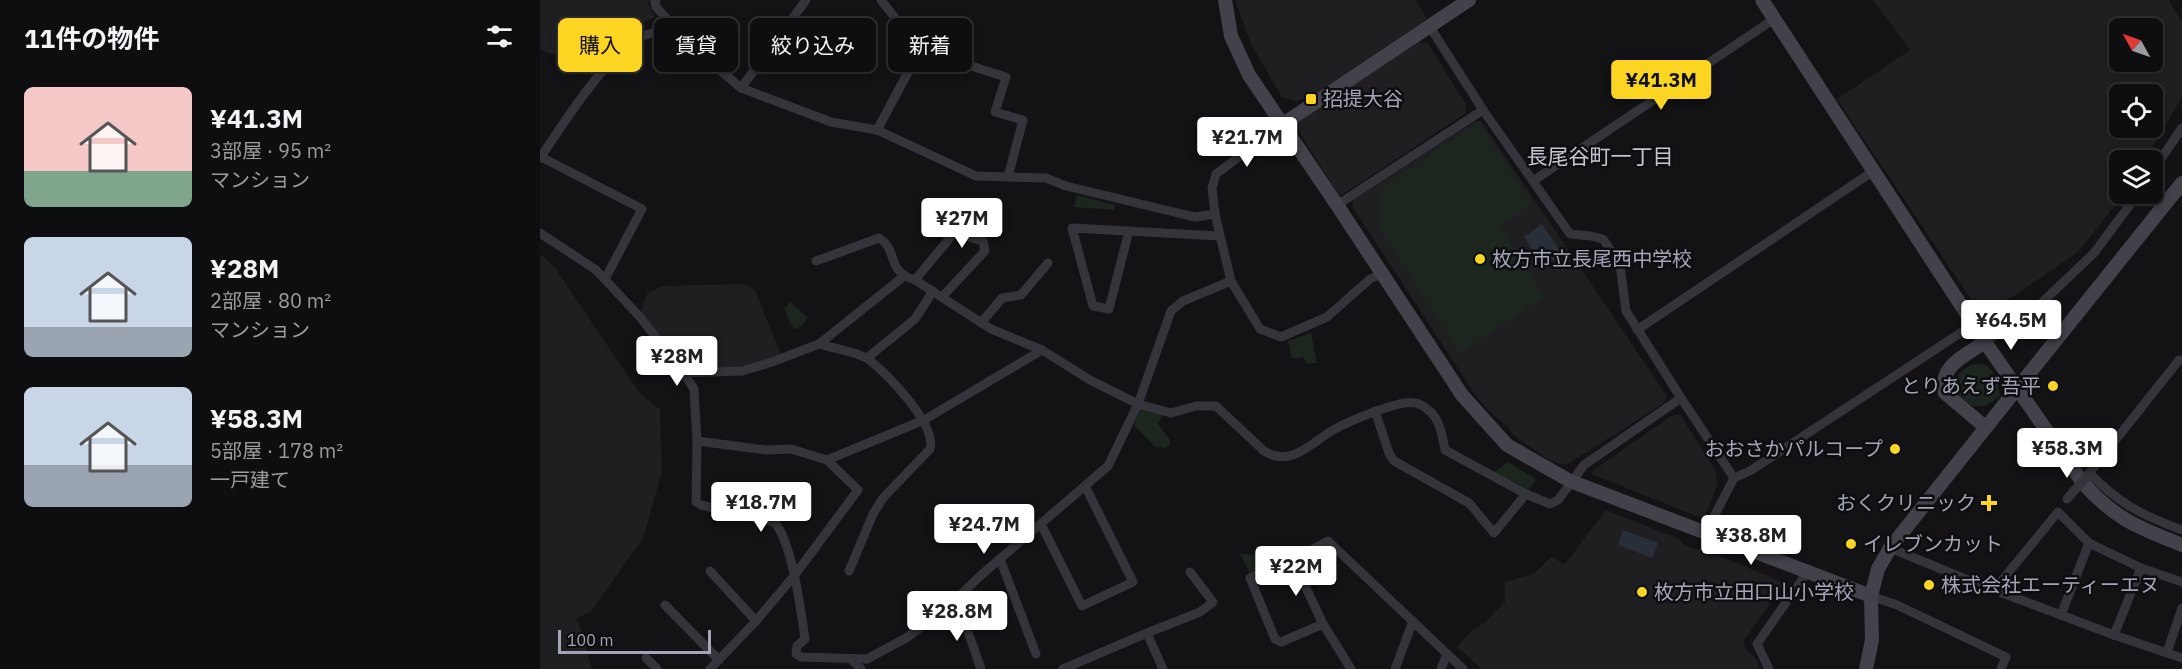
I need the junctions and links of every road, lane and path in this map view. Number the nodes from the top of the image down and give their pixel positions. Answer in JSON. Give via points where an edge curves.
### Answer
{"nodes":[{"id":1,"x":656,"y":0,"type":"edge"},
{"id":2,"x":806,"y":0,"type":"edge"},
{"id":3,"x":881,"y":0,"type":"edge"},
{"id":4,"x":1225,"y":0,"type":"edge"},
{"id":5,"x":1469,"y":0,"type":"edge"},
{"id":6,"x":1762,"y":0,"type":"edge"},
{"id":7,"x":667,"y":18,"type":"edge"},
{"id":8,"x":895,"y":18,"type":"edge"},
{"id":9,"x":1774,"y":19,"type":"junction"},
{"id":10,"x":1430,"y":27,"type":"junction"},
{"id":11,"x":654,"y":32,"type":"edge"},
{"id":12,"x":972,"y":66,"type":"edge"},
{"id":13,"x":723,"y":72,"type":"edge"},
{"id":14,"x":908,"y":72,"type":"edge"},
{"id":15,"x":741,"y":88,"type":"junction"},
{"id":16,"x":1483,"y":110,"type":"junction"},
{"id":17,"x":1283,"y":124,"type":"junction"},
{"id":18,"x":2182,"y":128,"type":"edge"},
{"id":19,"x":877,"y":130,"type":"junction"},
{"id":20,"x":2163,"y":156,"type":"edge"},
{"id":21,"x":540,"y":158,"type":"edge"},
{"id":22,"x":1872,"y":172,"type":"junction"},
{"id":23,"x":1008,"y":177,"type":"junction"},
{"id":24,"x":1533,"y":181,"type":"junction"},
{"id":25,"x":2182,"y":183,"type":"edge"},
{"id":26,"x":2131,"y":204,"type":"edge"},
{"id":27,"x":1337,"y":205,"type":"junction"},
{"id":28,"x":1215,"y":214,"type":"junction"},
{"id":29,"x":1129,"y":231,"type":"junction"},
{"id":30,"x":540,"y":233,"type":"edge"},
{"id":31,"x":1219,"y":236,"type":"junction"},
{"id":32,"x":816,"y":261,"type":"dead end"},
{"id":33,"x":1048,"y":263,"type":"dead end"},
{"id":34,"x":1381,"y":274,"type":"junction"},
{"id":35,"x":903,"y":277,"type":"junction"},
{"id":36,"x":605,"y":279,"type":"junction"},
{"id":37,"x":915,"y":280,"type":"junction"},
{"id":38,"x":1232,"y":281,"type":"junction"},
{"id":39,"x":933,"y":291,"type":"junction"},
{"id":40,"x":942,"y":297,"type":"junction"},
{"id":41,"x":981,"y":322,"type":"junction"},
{"id":42,"x":1974,"y":324,"type":"junction"},
{"id":43,"x":1637,"y":330,"type":"junction"},
{"id":44,"x":1985,"y":342,"type":"junction"},
{"id":45,"x":819,"y":344,"type":"junction"},
{"id":46,"x":1042,"y":350,"type":"junction"},
{"id":47,"x":867,"y":358,"type":"junction"},
{"id":48,"x":2181,"y":360,"type":"edge"},
{"id":49,"x":684,"y":373,"type":"junction"},
{"id":50,"x":1681,"y":398,"type":"junction"},
{"id":51,"x":1138,"y":404,"type":"junction"},
{"id":52,"x":1375,"y":411,"type":"junction"},
{"id":53,"x":924,"y":420,"type":"junction"},
{"id":54,"x":1985,"y":427,"type":"junction"},
{"id":55,"x":697,"y":441,"type":"junction"},
{"id":56,"x":827,"y":460,"type":"junction"},
{"id":57,"x":2088,"y":474,"type":"junction"},
{"id":58,"x":1734,"y":478,"type":"junction"},
{"id":59,"x":1570,"y":481,"type":"junction"},
{"id":60,"x":1085,"y":486,"type":"junction"},
{"id":61,"x":1526,"y":494,"type":"junction"},
{"id":62,"x":2058,"y":512,"type":"junction"},
{"id":63,"x":1041,"y":524,"type":"junction"},
{"id":64,"x":2180,"y":526,"type":"edge"},
{"id":65,"x":1706,"y":532,"type":"junction"},
{"id":66,"x":2089,"y":543,"type":"junction"},
{"id":67,"x":2182,"y":545,"type":"edge"},
{"id":68,"x":1890,"y":548,"type":"junction"},
{"id":69,"x":1000,"y":559,"type":"junction"},
{"id":70,"x":1293,"y":560,"type":"junction"},
{"id":71,"x":2141,"y":568,"type":"junction"},
{"id":72,"x":710,"y":571,"type":"dead end"},
{"id":73,"x":849,"y":571,"type":"dead end"},
{"id":74,"x":1808,"y":571,"type":"junction"},
{"id":75,"x":1190,"y":572,"type":"dead end"},
{"id":76,"x":794,"y":576,"type":"junction"},
{"id":77,"x":2182,"y":582,"type":"edge"},
{"id":78,"x":1994,"y":590,"type":"junction"},
{"id":79,"x":1871,"y":596,"type":"junction"},
{"id":80,"x":665,"y":604,"type":"dead end"},
{"id":81,"x":949,"y":607,"type":"junction"},
{"id":82,"x":2182,"y":608,"type":"edge"},
{"id":83,"x":2061,"y":615,"type":"junction"},
{"id":84,"x":756,"y":621,"type":"junction"},
{"id":85,"x":1413,"y":621,"type":"junction"},
{"id":86,"x":1323,"y":624,"type":"junction"},
{"id":87,"x":1147,"y":633,"type":"junction"},
{"id":88,"x":2114,"y":635,"type":"junction"},
{"id":89,"x":2167,"y":652,"type":"junction"},
{"id":90,"x":1036,"y":654,"type":"dead end"},
{"id":91,"x":1447,"y":654,"type":"junction"},
{"id":92,"x":646,"y":658,"type":"dead end"},
{"id":93,"x":1090,"y":658,"type":"junction"},
{"id":94,"x":2182,"y":658,"type":"edge"},
{"id":95,"x":718,"y":660,"type":"junction"},
{"id":96,"x":852,"y":660,"type":"junction"},
{"id":97,"x":657,"y":669,"type":"edge"},
{"id":98,"x":710,"y":669,"type":"edge"},
{"id":99,"x":861,"y":669,"type":"edge"},
{"id":100,"x":981,"y":669,"type":"edge"},
{"id":101,"x":1063,"y":669,"type":"edge"},
{"id":102,"x":1095,"y":669,"type":"edge"},
{"id":103,"x":1163,"y":669,"type":"edge"},
{"id":104,"x":1351,"y":669,"type":"edge"},
{"id":105,"x":1395,"y":669,"type":"edge"},
{"id":106,"x":1442,"y":669,"type":"edge"},
{"id":107,"x":1463,"y":669,"type":"edge"},
{"id":108,"x":1769,"y":669,"type":"edge"},
{"id":109,"x":1866,"y":669,"type":"edge"},
{"id":110,"x":2001,"y":669,"type":"edge"}],
"edges":[{"from":1,"to":7,"type":"street"},
{"from":2,"to":15,"type":"street"},
{"from":3,"to":8,"type":"street"},
{"from":4,"to":17,"type":"street","via":[[1232,36],[1249,75]]},
{"from":5,"to":10,"type":"street"},
{"from":6,"to":9,"type":"street"},
{"from":9,"to":22,"type":"street"},
{"from":9,"to":24,"type":"street"},
{"from":10,"to":16,"type":"street"},
{"from":10,"to":17,"type":"street"},
{"from":11,"to":21,"type":"street","via":[[634,40],[603,71]]},
{"from":12,"to":23,"type":"street","via":[[1006,77],[995,112],[1023,120]]},
{"from":13,"to":15,"type":"street"},
{"from":14,"to":19,"type":"street"},
{"from":15,"to":19,"type":"street","via":[[831,122]]},
{"from":16,"to":24,"type":"street"},
{"from":16,"to":27,"type":"street"},
{"from":17,"to":27,"type":"street"},
{"from":17,"to":28,"type":"street","via":[[1216,174],[1212,188]]},
{"from":18,"to":20,"type":"street"},
{"from":19,"to":23,"type":"street","via":[[976,176]]},
{"from":21,"to":36,"type":"street","via":[[642,209]]},
{"from":22,"to":42,"type":"street"},
{"from":22,"to":43,"type":"street"},
{"from":23,"to":28,"type":"street","via":[[1046,178],[1195,217]]},
{"from":24,"to":43,"type":"street","via":[[1570,234],[1603,240],[1620,265],[1626,311]]},
{"from":25,"to":54,"type":"street","bridge":true},
{"from":26,"to":44,"type":"street","via":[[2094,253],[2034,310]]},
{"from":27,"to":34,"type":"street"},
{"from":28,"to":31,"type":"street"},
{"from":29,"to":29,"type":"street","via":[[1072,228],[1093,306],[1108,309]]},
{"from":29,"to":31,"type":"street"},
{"from":30,"to":36,"type":"street"},
{"from":31,"to":38,"type":"street"},
{"from":32,"to":35,"type":"street","via":[[879,238],[887,243]]},
{"from":33,"to":41,"type":"street","via":[[1021,294],[1002,298]]},
{"from":34,"to":38,"type":"street","via":[[1327,317],[1281,337],[1260,329]]},
{"from":34,"to":59,"type":"street","via":[[1469,404],[1508,445]]},
{"from":35,"to":37,"type":"street"},
{"from":35,"to":45,"type":"street"},
{"from":36,"to":49,"type":"street"},
{"from":37,"to":39,"type":"street"},
{"from":37,"to":40,"type":"street","via":[[954,233],[983,241],[985,251]]},
{"from":38,"to":51,"type":"street","via":[[1183,301],[1171,311]]},
{"from":39,"to":40,"type":"street"},
{"from":39,"to":47,"type":"street","via":[[915,319]]},
{"from":40,"to":41,"type":"street"},
{"from":41,"to":46,"type":"street"},
{"from":42,"to":44,"type":"street"},
{"from":42,"to":58,"type":"street"},
{"from":43,"to":50,"type":"street"},
{"from":44,"to":54,"type":"street","via":[[1947,370],[1943,385],[1945,393]]},
{"from":44,"to":67,"type":"street","via":[[2078,478],[2101,503],[2142,529]]},
{"from":45,"to":47,"type":"street"},
{"from":45,"to":49,"type":"street","via":[[742,371]]},
{"from":46,"to":51,"type":"street"},
{"from":46,"to":53,"type":"street"},
{"from":47,"to":53,"type":"street"},
{"from":48,"to":57,"type":"street"},
{"from":49,"to":55,"type":"street","via":[[694,389]]},
{"from":50,"to":58,"type":"street"},
{"from":50,"to":59,"type":"street","via":[[1584,465]]},
{"from":51,"to":52,"type":"street","via":[[1171,413],[1196,406],[1216,406],[1264,451],[1282,457],[1305,451],[1332,430]]},
{"from":51,"to":60,"type":"street","via":[[1108,466]]},
{"from":52,"to":61,"type":"street","via":[[1414,402],[1428,409],[1440,424],[1445,450]]},
{"from":52,"to":61,"type":"street","via":[[1394,460],[1469,504],[1494,533]]},
{"from":53,"to":56,"type":"street"},
{"from":53,"to":73,"type":"street","via":[[930,449],[883,498]]},
{"from":54,"to":68,"type":"street"},
{"from":55,"to":56,"type":"street","via":[[766,450],[791,449]]},
{"from":55,"to":76,"type":"street","via":[[696,502],[774,522],[781,530]]},
{"from":56,"to":76,"type":"street","via":[[858,490]]},
{"from":57,"to":62,"type":"street","bridge":true},
{"from":57,"to":64,"type":"street","via":[[2129,507],[2152,520]]},
{"from":58,"to":65,"type":"street"},
{"from":59,"to":61,"type":"street","via":[[1558,500],[1550,504]]},
{"from":59,"to":65,"type":"street"},
{"from":60,"to":63,"type":"street"},
{"from":60,"to":63,"type":"street","via":[[1133,582],[1082,606]]},
{"from":62,"to":66,"type":"street"},
{"from":62,"to":78,"type":"street"},
{"from":63,"to":69,"type":"street"},
{"from":65,"to":74,"type":"street"},
{"from":66,"to":71,"type":"street"},
{"from":66,"to":83,"type":"street"},
{"from":68,"to":78,"type":"street"},
{"from":68,"to":79,"type":"street","via":[[1878,569]]},
{"from":69,"to":81,"type":"street"},
{"from":69,"to":90,"type":"street"},
{"from":70,"to":85,"type":"street","via":[[1328,541]]},
{"from":70,"to":86,"type":"street"},
{"from":70,"to":86,"type":"street","via":[[1251,578],[1275,639],[1281,642]]},
{"from":71,"to":77,"type":"street"},
{"from":71,"to":88,"type":"street"},
{"from":72,"to":84,"type":"street"},
{"from":74,"to":79,"type":"street"},
{"from":74,"to":108,"type":"street","via":[[1757,644]]},
{"from":75,"to":87,"type":"street","via":[[1213,602],[1200,612]]},
{"from":76,"to":84,"type":"street"},
{"from":76,"to":96,"type":"street","via":[[805,639],[797,646],[796,654]]},
{"from":78,"to":83,"type":"street"},
{"from":79,"to":109,"type":"street","via":[[1872,640]]},
{"from":79,"to":110,"type":"street","via":[[1897,604],[2006,657]]},
{"from":80,"to":95,"type":"street"},
{"from":81,"to":96,"type":"street","via":[[906,638],[867,659]]},
{"from":81,"to":100,"type":"street","via":[[966,626]]},
{"from":82,"to":89,"type":"street"},
{"from":83,"to":88,"type":"street"},
{"from":84,"to":95,"type":"street"},
{"from":85,"to":91,"type":"street"},
{"from":85,"to":105,"type":"street"},
{"from":86,"to":104,"type":"street"},
{"from":87,"to":93,"type":"street"},
{"from":87,"to":103,"type":"street"},
{"from":88,"to":89,"type":"street"},
{"from":89,"to":94,"type":"street"},
{"from":91,"to":106,"type":"street"},
{"from":91,"to":107,"type":"street"},
{"from":92,"to":97,"type":"street"},
{"from":93,"to":101,"type":"street"},
{"from":93,"to":102,"type":"street"},
{"from":95,"to":98,"type":"street"},
{"from":96,"to":99,"type":"street"}]}
